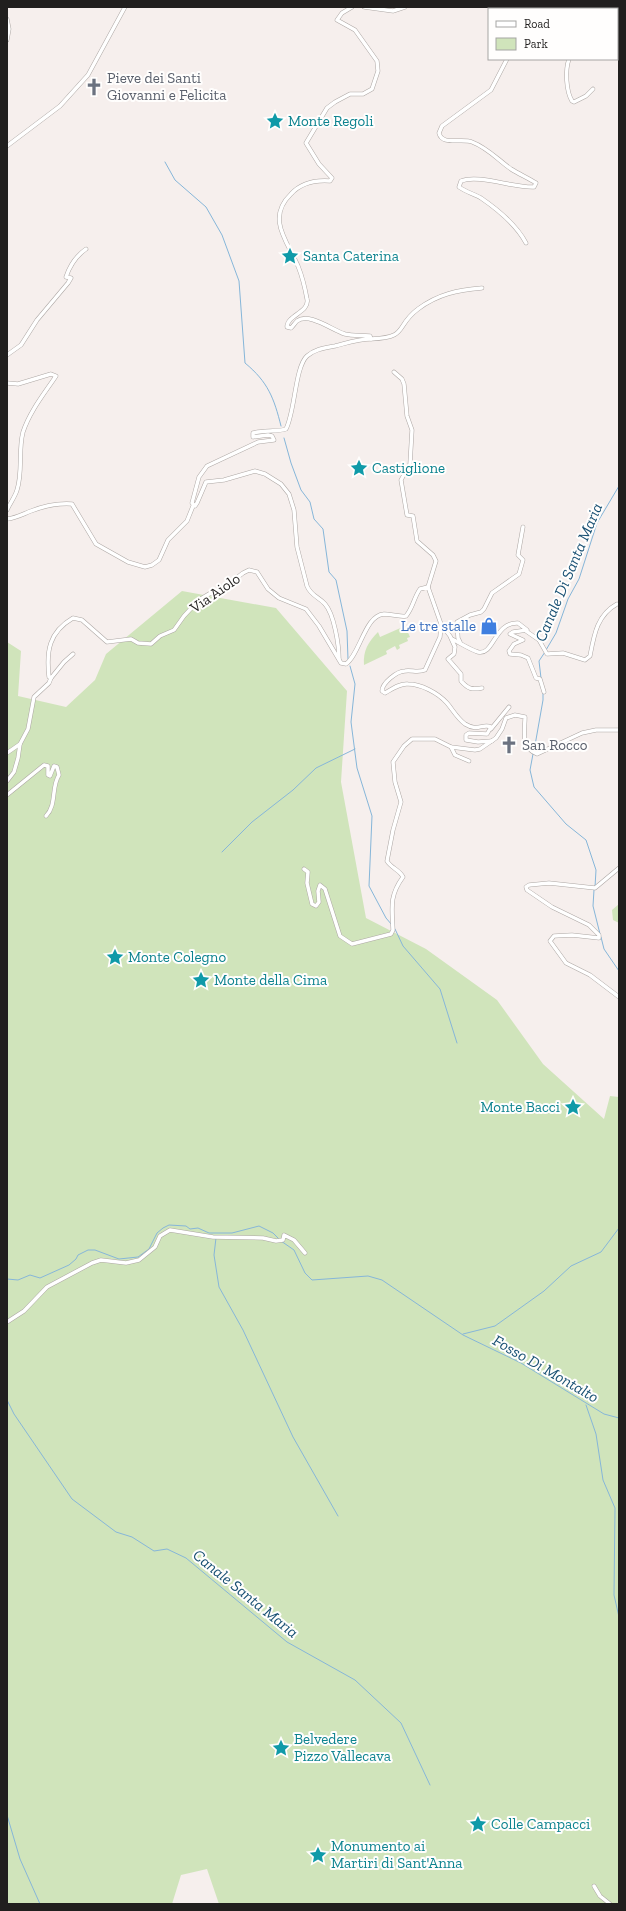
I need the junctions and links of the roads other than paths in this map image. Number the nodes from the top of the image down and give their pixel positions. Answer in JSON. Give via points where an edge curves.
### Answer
{"nodes":[{"id":1,"x":125,"y":7,"type":"edge"},
{"id":2,"x":352,"y":7,"type":"edge"},
{"id":3,"x":364,"y":7,"type":"edge"},
{"id":4,"x":405,"y":7,"type":"edge"},
{"id":5,"x":7,"y":19,"type":"edge"},
{"id":6,"x":7,"y":40,"type":"edge"},
{"id":7,"x":507,"y":60,"type":"edge"},
{"id":8,"x":569,"y":60,"type":"edge"},
{"id":9,"x":593,"y":89,"type":"dead end"},
{"id":10,"x":7,"y":146,"type":"edge"},
{"id":11,"x":526,"y":243,"type":"dead end"},
{"id":12,"x":86,"y":249,"type":"dead end"},
{"id":13,"x":482,"y":288,"type":"dead end"},
{"id":14,"x":371,"y":339,"type":"junction"},
{"id":15,"x":7,"y":355,"type":"edge"},
{"id":16,"x":394,"y":372,"type":"dead end"},
{"id":17,"x":7,"y":383,"type":"edge"},
{"id":18,"x":193,"y":506,"type":"junction"},
{"id":19,"x":7,"y":510,"type":"edge"},
{"id":20,"x":7,"y":519,"type":"edge"},
{"id":21,"x":523,"y":527,"type":"dead end"},
{"id":22,"x":428,"y":587,"type":"junction"},
{"id":23,"x":617,"y":604,"type":"dead end"},
{"id":24,"x":441,"y":624,"type":"junction"},
{"id":25,"x":526,"y":631,"type":"junction"},
{"id":26,"x":451,"y":638,"type":"junction"},
{"id":27,"x":460,"y":642,"type":"junction"},
{"id":28,"x":74,"y":654,"type":"dead end"},
{"id":29,"x":339,"y":659,"type":"junction"},
{"id":30,"x":51,"y":678,"type":"junction"},
{"id":31,"x":482,"y":688,"type":"dead end"},
{"id":32,"x":544,"y":692,"type":"dead end"},
{"id":33,"x":509,"y":707,"type":"dead end"},
{"id":34,"x":491,"y":728,"type":"junction"},
{"id":35,"x":619,"y":730,"type":"edge"},
{"id":36,"x":492,"y":741,"type":"junction"},
{"id":37,"x":20,"y":744,"type":"junction"},
{"id":38,"x":451,"y":747,"type":"junction"},
{"id":39,"x":7,"y":752,"type":"edge"},
{"id":40,"x":469,"y":761,"type":"dead end"},
{"id":41,"x":7,"y":781,"type":"edge"},
{"id":42,"x":7,"y":795,"type":"edge"},
{"id":43,"x":46,"y":816,"type":"dead end"},
{"id":44,"x":619,"y":868,"type":"edge"},
{"id":45,"x":304,"y":869,"type":"dead end"},
{"id":46,"x":619,"y":997,"type":"edge"},
{"id":47,"x":305,"y":1253,"type":"dead end"},
{"id":48,"x":7,"y":1322,"type":"edge"},
{"id":49,"x":594,"y":1886,"type":"dead end"},
{"id":50,"x":610,"y":1904,"type":"edge"}],
"edges":[{"from":1,"to":10,"type":"street","via":[[88,75],[60,106]]},
{"from":2,"to":14,"type":"street","via":[[342,13],[337,20],[355,30],[377,61],[378,71],[372,90],[364,94],[350,94],[335,102],[323,113],[306,143],[319,164],[332,178],[330,181],[322,180],[298,187],[281,205],[279,218],[308,300],[287,327],[291,328],[297,321],[306,319],[343,333],[370,336]]},
{"from":3,"to":4,"type":"street","via":[[393,11]]},
{"from":5,"to":6,"type":"street"},
{"from":7,"to":11,"type":"street","via":[[491,90],[442,126],[439,133],[444,140],[467,140],[480,146],[536,183],[534,187],[518,187],[472,178],[459,184],[462,190],[480,198],[495,209]]},
{"from":8,"to":9,"type":"street","via":[[568,89],[572,101],[586,96]]},
{"from":12,"to":15,"type":"street","via":[[78,254],[69,269],[66,277],[70,278],[68,283],[37,320],[21,345]]},
{"from":13,"to":14,"type":"street","via":[[456,290],[441,295],[417,309],[396,335]]},
{"from":14,"to":18,"type":"street","via":[[316,350],[308,355],[301,363],[286,429],[252,432],[253,437],[268,435],[274,440],[258,442],[207,466],[199,477]]},
{"from":16,"to":22,"type":"street","via":[[402,378],[404,384],[412,430],[410,464],[401,480],[407,515],[412,516],[417,541],[436,561]]},
{"from":17,"to":19,"type":"street","via":[[18,384],[51,374],[56,376],[33,411],[24,431],[20,446],[20,477],[17,491]]},
{"from":18,"to":20,"type":"street","via":[[187,521],[168,540],[159,560],[145,567],[132,564],[96,544],[72,504],[52,505]]},
{"from":18,"to":29,"type":"street","via":[[209,481],[224,480],[255,471],[281,484],[289,494],[294,510],[297,547],[307,586],[310,592],[325,604],[333,619]]},
{"from":21,"to":27,"type":"street","via":[[518,555],[523,560],[519,574],[492,593],[481,612],[457,622]]},
{"from":22,"to":24,"type":"street"},
{"from":22,"to":29,"type":"street","via":[[420,588],[406,616],[384,614],[372,620],[350,661],[346,664],[341,663]]},
{"from":23,"to":25,"type":"street","via":[[604,612],[590,656],[585,660],[562,653],[547,654],[539,640]]},
{"from":24,"to":26,"type":"street"},
{"from":24,"to":34,"type":"street","via":[[440,637],[425,670],[402,672],[383,686],[382,691],[385,693],[407,683],[413,684],[442,698],[465,724],[473,728]]},
{"from":25,"to":27,"type":"street","via":[[518,622],[507,625],[501,629],[485,652],[479,652]]},
{"from":25,"to":32,"type":"street","via":[[510,634],[523,640],[512,646],[509,651],[510,654],[528,658]]},
{"from":26,"to":27,"type":"street"},
{"from":26,"to":31,"type":"street","via":[[456,650],[448,659],[461,674],[461,681],[472,690]]},
{"from":28,"to":30,"type":"street"},
{"from":29,"to":30,"type":"street","name":"Via Aiolo","via":[[306,610],[279,598],[268,589],[257,572],[250,570],[242,573],[221,590],[199,600],[174,630],[160,636],[151,644],[138,643],[131,639],[107,642],[82,620],[74,618],[60,627],[51,640],[48,666]]},
{"from":30,"to":37,"type":"street","via":[[34,697],[28,730]]},
{"from":33,"to":34,"type":"street"},
{"from":34,"to":36,"type":"street","via":[[487,734],[469,733],[465,738],[472,742]]},
{"from":35,"to":36,"type":"street","via":[[582,733],[537,754],[525,743],[525,717],[509,715]]},
{"from":36,"to":38,"type":"street","via":[[475,750]]},
{"from":37,"to":39,"type":"street"},
{"from":37,"to":41,"type":"street","via":[[16,765]]},
{"from":38,"to":40,"type":"street","via":[[455,755]]},
{"from":38,"to":45,"type":"street","via":[[435,739],[412,739],[393,762],[401,802],[387,861],[403,877],[393,892],[391,934],[352,944],[340,936],[326,889],[320,885],[319,902],[316,906],[312,904],[307,883],[308,872]]},
{"from":42,"to":43,"type":"street","via":[[44,765],[48,766],[50,776],[54,766],[57,767],[59,775],[54,782],[55,791]]},
{"from":44,"to":46,"type":"street","via":[[595,888],[549,883],[526,887],[552,907],[589,925],[599,935],[599,938],[595,939],[554,936],[550,941],[566,963],[590,975]]},
{"from":47,"to":48,"type":"street","via":[[289,1236],[284,1235],[281,1241],[213,1237],[170,1230],[160,1236],[155,1247],[139,1260],[126,1263],[101,1260],[92,1262],[46,1287],[24,1311]]},
{"from":49,"to":50,"type":"street","via":[[600,1896]]}]}
